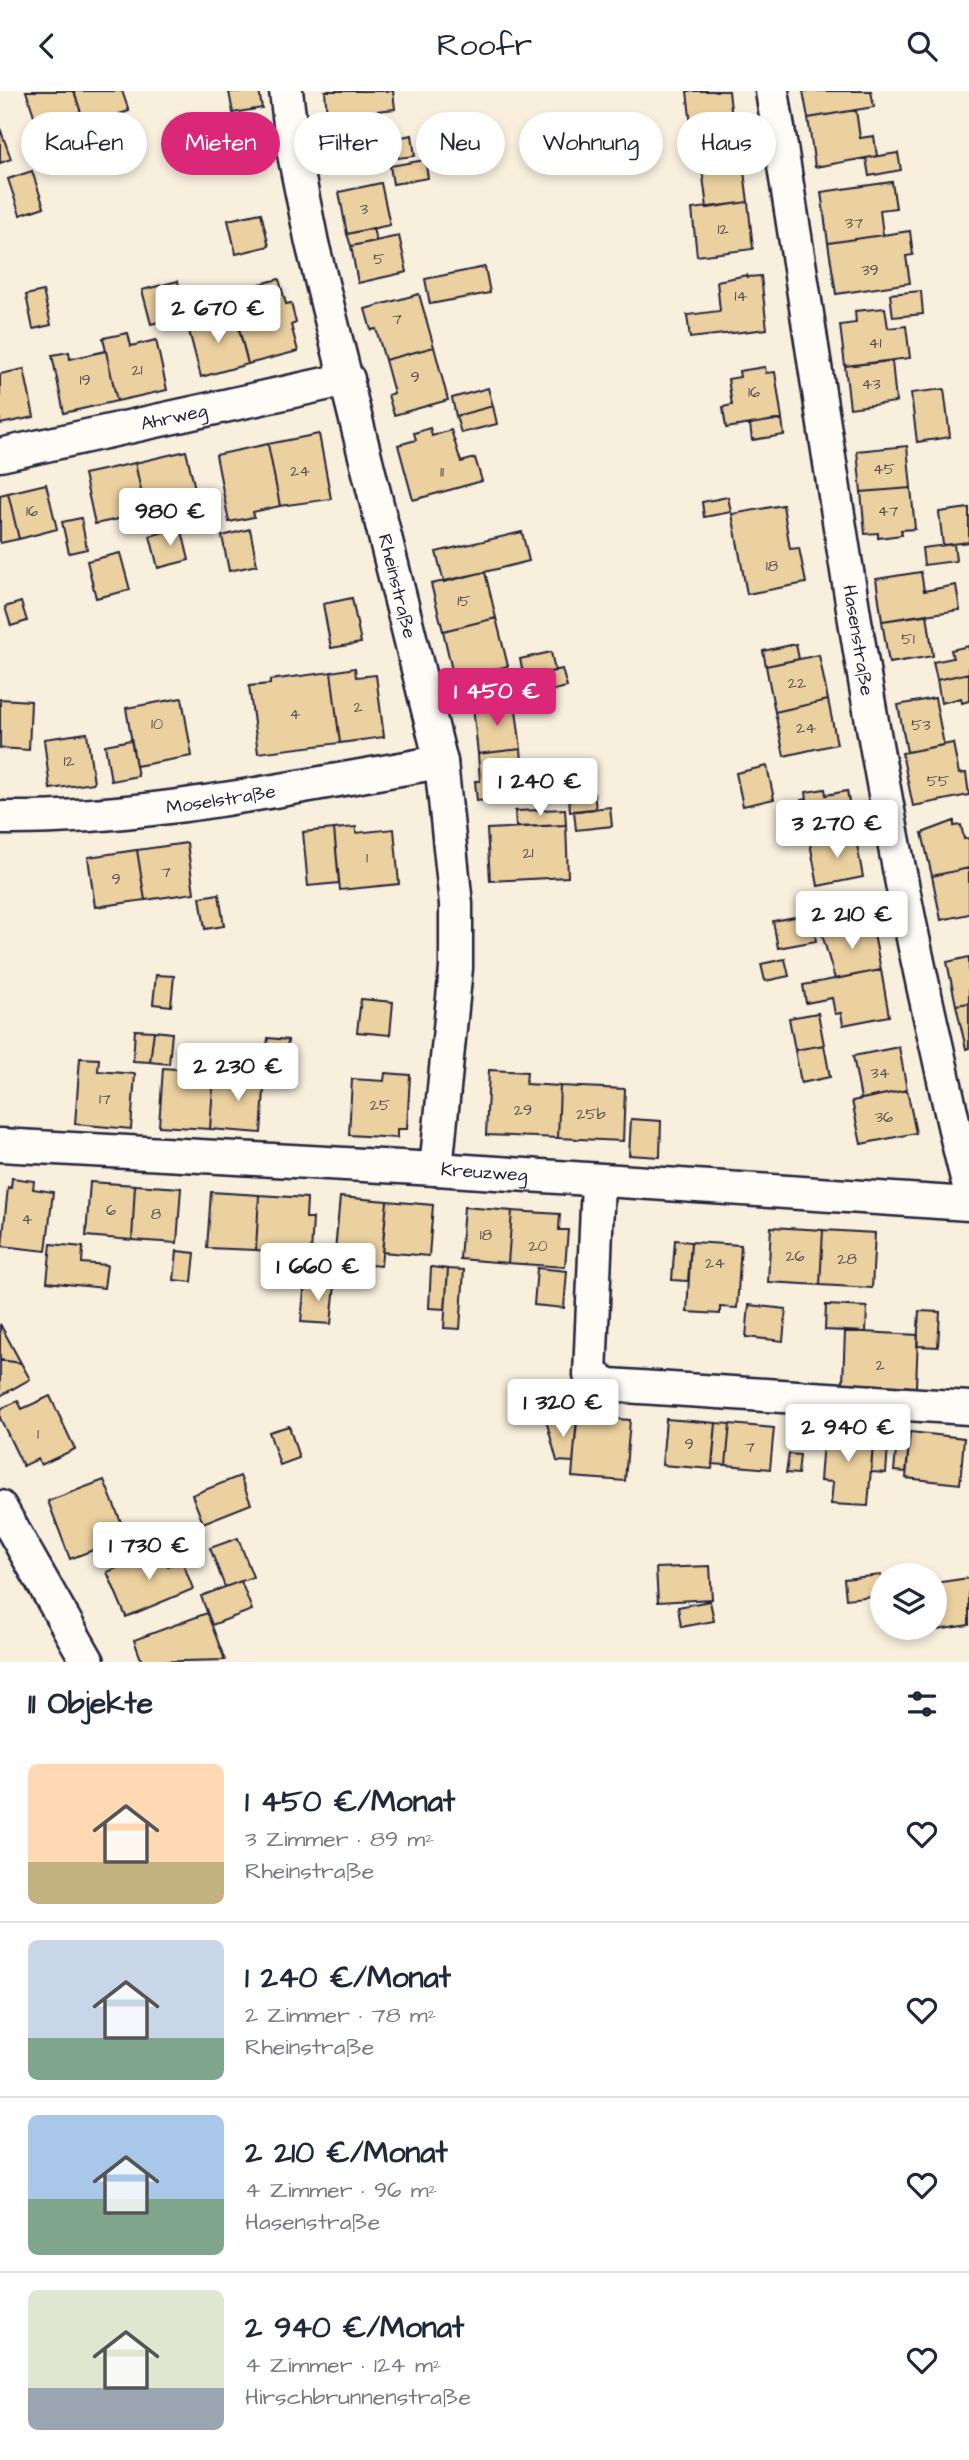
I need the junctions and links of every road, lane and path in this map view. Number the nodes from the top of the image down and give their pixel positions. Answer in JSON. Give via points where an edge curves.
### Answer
{"nodes":[{"id":1,"x":286,"y":91,"type":"edge"},
{"id":2,"x":772,"y":91,"type":"edge"},
{"id":3,"x":348,"y":379,"type":"junction"},
{"id":4,"x":0,"y":455,"type":"edge"},
{"id":5,"x":441,"y":762,"type":"junction"},
{"id":6,"x":0,"y":818,"type":"edge"},
{"id":7,"x":0,"y":1146,"type":"edge"},
{"id":8,"x":436,"y":1169,"type":"junction"},
{"id":9,"x":598,"y":1182,"type":"junction"},
{"id":10,"x":969,"y":1186,"type":"edge"},
{"id":11,"x":969,"y":1205,"type":"edge"},
{"id":12,"x":969,"y":1408,"type":"edge"},
{"id":13,"x":0,"y":1507,"type":"edge"},
{"id":14,"x":88,"y":1662,"type":"edge"}],
"edges":[{"from":1,"to":3,"type":"street","name":"Rheinstraße","via":[[312,243]]},
{"from":2,"to":10,"type":"street","name":"Hasenstraße","via":[[875,753]]},
{"from":3,"to":4,"type":"street","name":"Ahrweg"},
{"from":3,"to":5,"type":"street","name":"Rheinstraße"},
{"from":5,"to":6,"type":"street","name":"Moselstraße","via":[[84,817]]},
{"from":5,"to":8,"type":"street","name":"Rheinstraße","via":[[456,904],[456,968]]},
{"from":7,"to":8,"type":"street","name":"Kreuzweg"},
{"from":8,"to":9,"type":"street","name":"Kreuzweg"},
{"from":9,"to":11,"type":"street","name":"Kreuzweg"},
{"from":9,"to":12,"type":"street","via":[[590,1375],[596,1381]]},
{"from":13,"to":14,"type":"street"}]}
